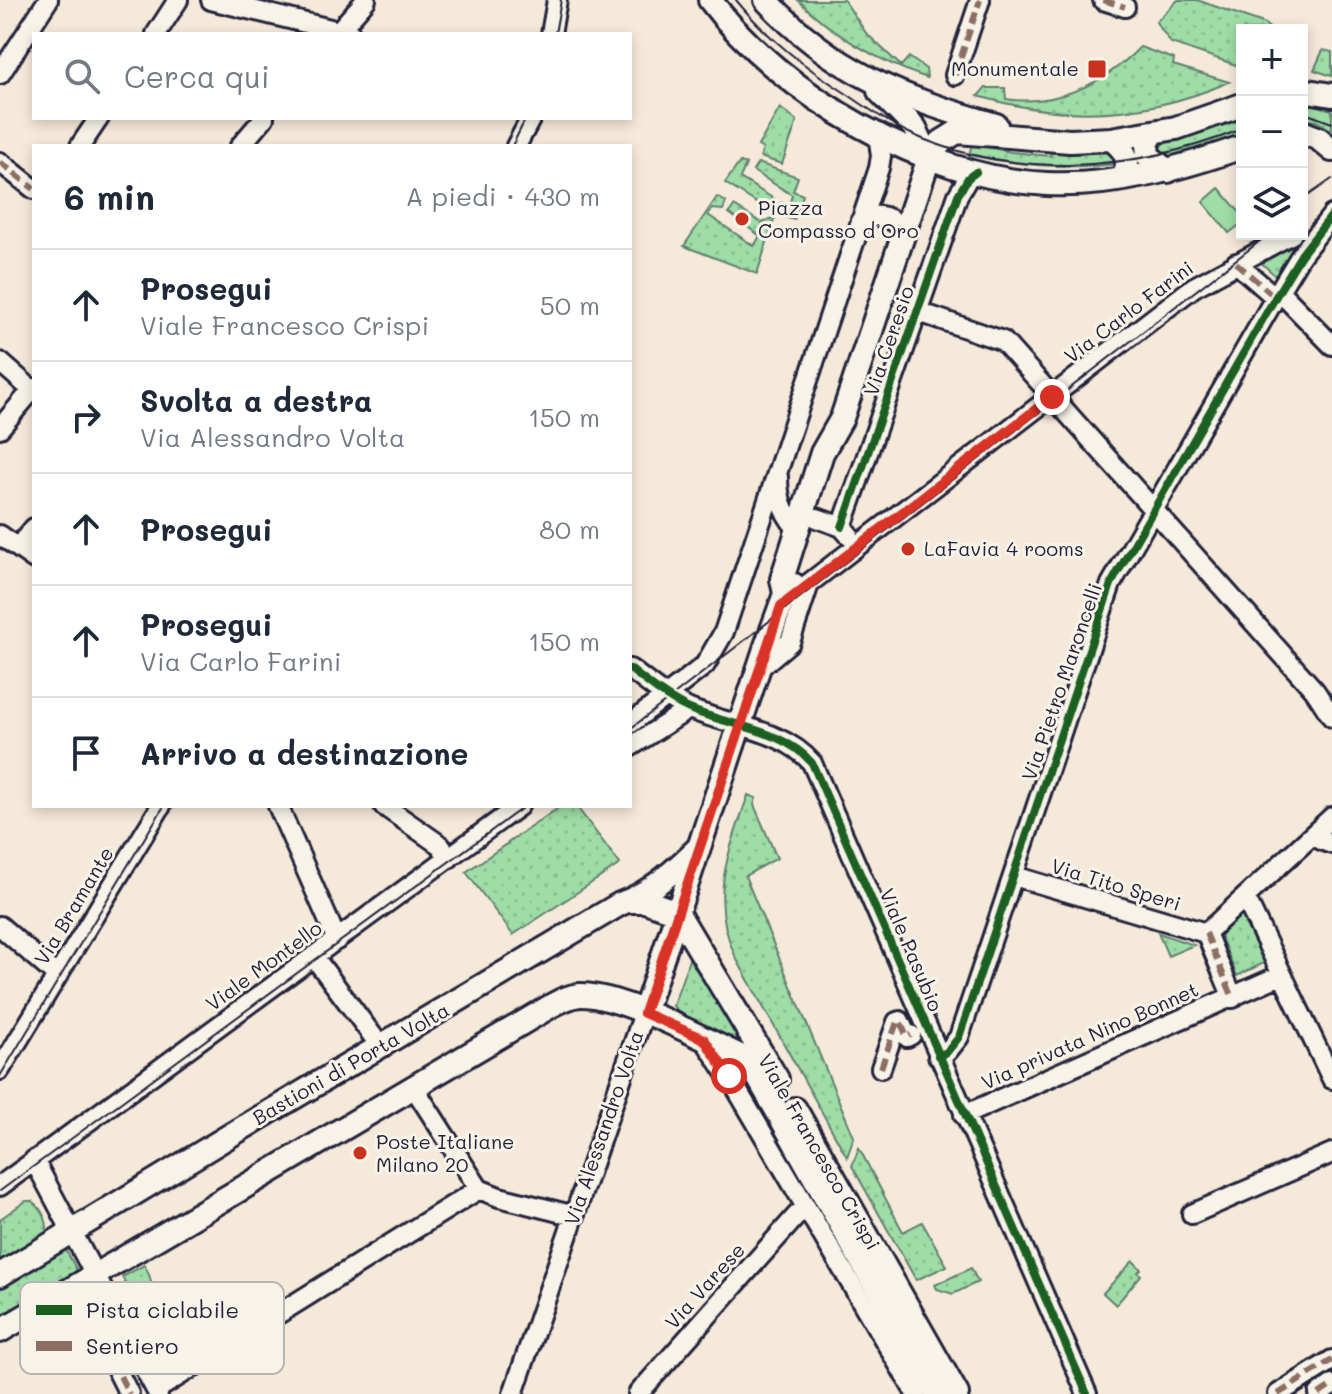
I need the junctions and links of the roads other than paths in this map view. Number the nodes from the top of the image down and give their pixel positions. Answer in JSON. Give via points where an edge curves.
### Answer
{"nodes":[{"id":1,"x":48,"y":0,"type":"edge"},
{"id":2,"x":178,"y":0,"type":"edge"},
{"id":3,"x":211,"y":0,"type":"edge"},
{"id":4,"x":366,"y":0,"type":"edge"},
{"id":5,"x":557,"y":0,"type":"edge"},
{"id":6,"x":710,"y":0,"type":"edge"},
{"id":7,"x":766,"y":0,"type":"edge"},
{"id":8,"x":980,"y":0,"type":"edge"},
{"id":9,"x":1103,"y":0,"type":"edge"},
{"id":10,"x":1125,"y":7,"type":"dead end"},
{"id":11,"x":157,"y":32,"type":"edge"},
{"id":12,"x":338,"y":32,"type":"edge"},
{"id":13,"x":343,"y":32,"type":"edge"},
{"id":14,"x":551,"y":32,"type":"edge"},
{"id":15,"x":0,"y":74,"type":"edge"},
{"id":16,"x":955,"y":75,"type":"dead end"},
{"id":17,"x":867,"y":80,"type":"junction"},
{"id":18,"x":1308,"y":91,"type":"edge"},
{"id":19,"x":1332,"y":95,"type":"edge"},
{"id":20,"x":1236,"y":107,"type":"edge"},
{"id":21,"x":98,"y":120,"type":"edge"},
{"id":22,"x":262,"y":120,"type":"edge"},
{"id":23,"x":530,"y":120,"type":"edge"},
{"id":24,"x":1153,"y":133,"type":"junction"},
{"id":25,"x":878,"y":134,"type":"junction"},
{"id":26,"x":1308,"y":134,"type":"edge"},
{"id":27,"x":1036,"y":137,"type":"junction"},
{"id":28,"x":1111,"y":139,"type":"junction"},
{"id":29,"x":81,"y":144,"type":"edge"},
{"id":30,"x":242,"y":144,"type":"edge"},
{"id":31,"x":517,"y":144,"type":"edge"},
{"id":32,"x":1236,"y":149,"type":"edge"},
{"id":33,"x":1332,"y":150,"type":"edge"},
{"id":34,"x":929,"y":158,"type":"junction"},
{"id":35,"x":0,"y":162,"type":"edge"},
{"id":36,"x":1168,"y":171,"type":"junction"},
{"id":37,"x":976,"y":172,"type":"junction"},
{"id":38,"x":1122,"y":179,"type":"junction"},
{"id":39,"x":32,"y":187,"type":"edge"},
{"id":40,"x":1332,"y":215,"type":"edge"},
{"id":41,"x":861,"y":220,"type":"junction"},
{"id":42,"x":1308,"y":226,"type":"edge"},
{"id":43,"x":905,"y":231,"type":"junction"},
{"id":44,"x":1280,"y":240,"type":"edge"},
{"id":45,"x":1236,"y":263,"type":"junction"},
{"id":46,"x":1277,"y":294,"type":"junction"},
{"id":47,"x":916,"y":311,"type":"junction"},
{"id":48,"x":1332,"y":345,"type":"edge"},
{"id":49,"x":0,"y":362,"type":"edge"},
{"id":50,"x":32,"y":388,"type":"edge"},
{"id":51,"x":32,"y":390,"type":"edge"},
{"id":52,"x":1052,"y":397,"type":"junction"},
{"id":53,"x":0,"y":428,"type":"edge"},
{"id":54,"x":774,"y":490,"type":"junction"},
{"id":55,"x":1153,"y":510,"type":"junction"},
{"id":56,"x":810,"y":515,"type":"junction"},
{"id":57,"x":842,"y":527,"type":"junction"},
{"id":58,"x":32,"y":530,"type":"edge"},
{"id":59,"x":0,"y":535,"type":"edge"},
{"id":60,"x":859,"y":546,"type":"junction"},
{"id":61,"x":18,"y":547,"type":"junction"},
{"id":62,"x":32,"y":558,"type":"edge"},
{"id":63,"x":809,"y":584,"type":"junction"},
{"id":64,"x":783,"y":600,"type":"junction"},
{"id":65,"x":759,"y":668,"type":"junction"},
{"id":66,"x":632,"y":671,"type":"edge"},
{"id":67,"x":1315,"y":691,"type":"junction"},
{"id":68,"x":666,"y":697,"type":"junction"},
{"id":69,"x":1332,"y":707,"type":"edge"},
{"id":70,"x":689,"y":709,"type":"junction"},
{"id":71,"x":1332,"y":717,"type":"edge"},
{"id":72,"x":632,"y":722,"type":"edge"},
{"id":73,"x":739,"y":726,"type":"junction"},
{"id":74,"x":632,"y":746,"type":"edge"},
{"id":75,"x":160,"y":808,"type":"edge"},
{"id":76,"x":279,"y":808,"type":"edge"},
{"id":77,"x":387,"y":808,"type":"edge"},
{"id":78,"x":516,"y":808,"type":"edge"},
{"id":79,"x":1332,"y":817,"type":"edge"},
{"id":80,"x":1315,"y":834,"type":"junction"},
{"id":81,"x":1332,"y":844,"type":"edge"},
{"id":82,"x":698,"y":848,"type":"junction"},
{"id":83,"x":449,"y":858,"type":"junction"},
{"id":84,"x":1014,"y":876,"type":"junction"},
{"id":85,"x":1245,"y":897,"type":"junction"},
{"id":86,"x":631,"y":901,"type":"junction"},
{"id":87,"x":677,"y":912,"type":"junction"},
{"id":88,"x":0,"y":926,"type":"edge"},
{"id":89,"x":1206,"y":933,"type":"junction"},
{"id":90,"x":337,"y":940,"type":"junction"},
{"id":91,"x":314,"y":957,"type":"junction"},
{"id":92,"x":1281,"y":975,"type":"junction"},
{"id":93,"x":57,"y":976,"type":"junction"},
{"id":94,"x":1233,"y":998,"type":"junction"},
{"id":95,"x":644,"y":1013,"type":"junction"},
{"id":96,"x":911,"y":1035,"type":"dead end"},
{"id":97,"x":704,"y":1039,"type":"junction"},
{"id":98,"x":381,"y":1047,"type":"junction"},
{"id":99,"x":938,"y":1056,"type":"junction"},
{"id":100,"x":881,"y":1068,"type":"dead end"},
{"id":101,"x":0,"y":1070,"type":"edge"},
{"id":102,"x":1332,"y":1079,"type":"edge"},
{"id":103,"x":413,"y":1086,"type":"junction"},
{"id":104,"x":964,"y":1115,"type":"junction"},
{"id":105,"x":1332,"y":1153,"type":"edge"},
{"id":106,"x":34,"y":1160,"type":"junction"},
{"id":107,"x":0,"y":1186,"type":"edge"},
{"id":108,"x":479,"y":1189,"type":"junction"},
{"id":109,"x":806,"y":1209,"type":"junction"},
{"id":110,"x":1192,"y":1214,"type":"dead end"},
{"id":111,"x":575,"y":1216,"type":"junction"},
{"id":112,"x":72,"y":1231,"type":"junction"},
{"id":113,"x":95,"y":1274,"type":"junction"},
{"id":114,"x":0,"y":1275,"type":"edge"},
{"id":115,"x":82,"y":1282,"type":"edge"},
{"id":116,"x":99,"y":1282,"type":"edge"},
{"id":117,"x":284,"y":1312,"type":"edge"},
{"id":118,"x":20,"y":1319,"type":"edge"},
{"id":119,"x":0,"y":1331,"type":"edge"},
{"id":120,"x":1332,"y":1360,"type":"edge"},
{"id":121,"x":119,"y":1374,"type":"edge"},
{"id":122,"x":148,"y":1374,"type":"edge"},
{"id":123,"x":186,"y":1374,"type":"edge"},
{"id":124,"x":1332,"y":1385,"type":"edge"},
{"id":125,"x":157,"y":1392,"type":"edge"},
{"id":126,"x":129,"y":1394,"type":"edge"},
{"id":127,"x":513,"y":1394,"type":"edge"},
{"id":128,"x":638,"y":1394,"type":"edge"},
{"id":129,"x":916,"y":1394,"type":"edge"},
{"id":130,"x":936,"y":1394,"type":"edge"},
{"id":131,"x":957,"y":1394,"type":"edge"},
{"id":132,"x":1087,"y":1394,"type":"edge"},
{"id":133,"x":1278,"y":1394,"type":"edge"},
{"id":134,"x":1319,"y":1394,"type":"edge"}],
"edges":[{"from":1,"to":15,"type":"street"},
{"from":2,"to":11,"type":"street"},
{"from":3,"to":12,"type":"street"},
{"from":4,"to":13,"type":"street"},
{"from":5,"to":14,"type":"street"},
{"from":6,"to":25,"type":"main road","via":[[779,71]]},
{"from":7,"to":17,"type":"main road","via":[[808,41]]},
{"from":8,"to":16,"type":"street"},
{"from":9,"to":10,"type":"street"},
{"from":17,"to":27,"type":"main road"},
{"from":17,"to":34,"type":"main road","via":[[908,119]]},
{"from":18,"to":19,"type":"main road"},
{"from":20,"to":24,"type":"main road"},
{"from":21,"to":29,"type":"street"},
{"from":22,"to":30,"type":"street"},
{"from":23,"to":31,"type":"street"},
{"from":24,"to":28,"type":"main road"},
{"from":24,"to":36,"type":"main road","via":[[1148,156]]},
{"from":25,"to":34,"type":"main road"},
{"from":25,"to":41,"type":"street","via":[[880,163]]},
{"from":26,"to":33,"type":"main road"},
{"from":27,"to":28,"type":"main road"},
{"from":27,"to":34,"type":"main road","via":[[957,132]]},
{"from":28,"to":38,"type":"main road","via":[[1128,160]]},
{"from":32,"to":36,"type":"main road"},
{"from":34,"to":37,"type":"main road"},
{"from":34,"to":43,"type":"main road","name":"Via Ceresio"},
{"from":35,"to":39,"type":"street"},
{"from":36,"to":38,"type":"main road"},
{"from":37,"to":38,"type":"main road","via":[[1048,184]]},
{"from":37,"to":47,"type":"street","name":"Via Ceresio","via":[[958,195]]},
{"from":40,"to":42,"type":"street"},
{"from":40,"to":46,"type":"street"},
{"from":41,"to":43,"type":"street","via":[[881,215]]},
{"from":41,"to":54,"type":"street"},
{"from":43,"to":56,"type":"main road","name":"Via Ceresio","via":[[842,418],[822,453]]},
{"from":44,"to":45,"type":"street","name":"Via Carlo Farini"},
{"from":45,"to":46,"type":"street"},
{"from":45,"to":52,"type":"street","name":"Via Carlo Farini","via":[[1194,287]]},
{"from":46,"to":48,"type":"street"},
{"from":46,"to":55,"type":"street","name":"Via Pietro Maroncelli"},
{"from":47,"to":52,"type":"street","via":[[1003,341]]},
{"from":47,"to":57,"type":"street","name":"Via Ceresio"},
{"from":49,"to":50,"type":"street"},
{"from":51,"to":53,"type":"street"},
{"from":52,"to":55,"type":"street"},
{"from":52,"to":60,"type":"street","name":"Via Carlo Farini"},
{"from":54,"to":56,"type":"street","via":[[791,507]]},
{"from":54,"to":68,"type":"street","via":[[718,647]]},
{"from":55,"to":67,"type":"street"},
{"from":55,"to":84,"type":"street","name":"Via Pietro Maroncelli","via":[[1111,584]]},
{"from":56,"to":57,"type":"street"},
{"from":56,"to":64,"type":"main road","name":"Via Ceresio","via":[[794,586]]},
{"from":57,"to":60,"type":"street"},
{"from":58,"to":61,"type":"street"},
{"from":59,"to":61,"type":"street"},
{"from":60,"to":63,"type":"street","name":"Via Carlo Farini"},
{"from":61,"to":62,"type":"street"},
{"from":63,"to":64,"type":"street","name":"Via Carlo Farini"},
{"from":63,"to":65,"type":"street","via":[[790,642]]},
{"from":64,"to":65,"type":"main road","name":"Via Alessandro Volta"},
{"from":65,"to":73,"type":"main road","name":"Via Alessandro Volta"},
{"from":66,"to":68,"type":"street"},
{"from":67,"to":69,"type":"street"},
{"from":67,"to":71,"type":"street"},
{"from":68,"to":70,"type":"street"},
{"from":68,"to":72,"type":"street"},
{"from":70,"to":73,"type":"street"},
{"from":70,"to":74,"type":"street"},
{"from":73,"to":82,"type":"main road","name":"Via Alessandro Volta"},
{"from":73,"to":99,"type":"street","name":"Viale Pasubio","via":[[794,745],[812,763]]},
{"from":75,"to":93,"type":"street","name":"Via Bramante"},
{"from":76,"to":90,"type":"street"},
{"from":77,"to":83,"type":"street","via":[[440,845]]},
{"from":78,"to":83,"type":"street","name":"Viale Montello"},
{"from":79,"to":80,"type":"street"},
{"from":80,"to":81,"type":"street"},
{"from":80,"to":85,"type":"street"},
{"from":82,"to":86,"type":"main road","name":"Bastioni di Porta Volta"},
{"from":82,"to":87,"type":"main road","name":"Via Alessandro Volta"},
{"from":83,"to":90,"type":"street","name":"Viale Montello"},
{"from":84,"to":89,"type":"street","name":"Via Tito Speri"},
{"from":84,"to":99,"type":"street","name":"Via Pietro Maroncelli","via":[[959,1037]]},
{"from":85,"to":89,"type":"street"},
{"from":85,"to":92,"type":"street"},
{"from":86,"to":87,"type":"main road"},
{"from":86,"to":98,"type":"main road","name":"Bastioni di Porta Volta"},
{"from":87,"to":95,"type":"main road","name":"Via Alessandro Volta"},
{"from":87,"to":131,"type":"main road","name":"Viale Francesco Crispi"},
{"from":88,"to":93,"type":"street"},
{"from":89,"to":94,"type":"street","name":"Via privata Nino Bonnet"},
{"from":90,"to":91,"type":"street","name":"Viale Montello"},
{"from":91,"to":98,"type":"street"},
{"from":91,"to":106,"type":"street","name":"Viale Montello"},
{"from":92,"to":94,"type":"street","name":"Via privata Nino Bonnet"},
{"from":92,"to":102,"type":"street"},
{"from":93,"to":101,"type":"street","name":"Via Bramante"},
{"from":94,"to":104,"type":"street","name":"Via privata Nino Bonnet"},
{"from":95,"to":97,"type":"main road","name":"Viale Francesco Crispi"},
{"from":95,"to":103,"type":"main road","via":[[575,995]]},
{"from":95,"to":111,"type":"street","name":"Via Alessandro Volta"},
{"from":96,"to":100,"type":"street","via":[[907,1037],[897,1022]]},
{"from":97,"to":109,"type":"street","name":"Viale Francesco Crispi"},
{"from":97,"to":130,"type":"main road","name":"Viale Francesco Crispi","via":[[756,1070]]},
{"from":98,"to":112,"type":"main road","name":"Bastioni di Porta Volta"},
{"from":99,"to":104,"type":"street","name":"Viale Pasubio"},
{"from":103,"to":108,"type":"street"},
{"from":103,"to":113,"type":"main road"},
{"from":104,"to":132,"type":"street","name":"Viale Pasubio"},
{"from":105,"to":110,"type":"street"},
{"from":106,"to":107,"type":"street","name":"Viale Montello"},
{"from":106,"to":112,"type":"street"},
{"from":108,"to":111,"type":"street"},
{"from":108,"to":117,"type":"street"},
{"from":109,"to":128,"type":"street","name":"Via Varese"},
{"from":109,"to":129,"type":"street","name":"Viale Francesco Crispi"},
{"from":111,"to":127,"type":"street","name":"Via Alessandro Volta"},
{"from":112,"to":113,"type":"street"},
{"from":112,"to":114,"type":"main road","name":"Bastioni di Porta Volta"},
{"from":113,"to":115,"type":"main road"},
{"from":113,"to":116,"type":"street"},
{"from":118,"to":119,"type":"main road"},
{"from":120,"to":133,"type":"street"},
{"from":121,"to":126,"type":"street"},
{"from":122,"to":125,"type":"street"},
{"from":123,"to":125,"type":"street"},
{"from":124,"to":134,"type":"street"}]}
